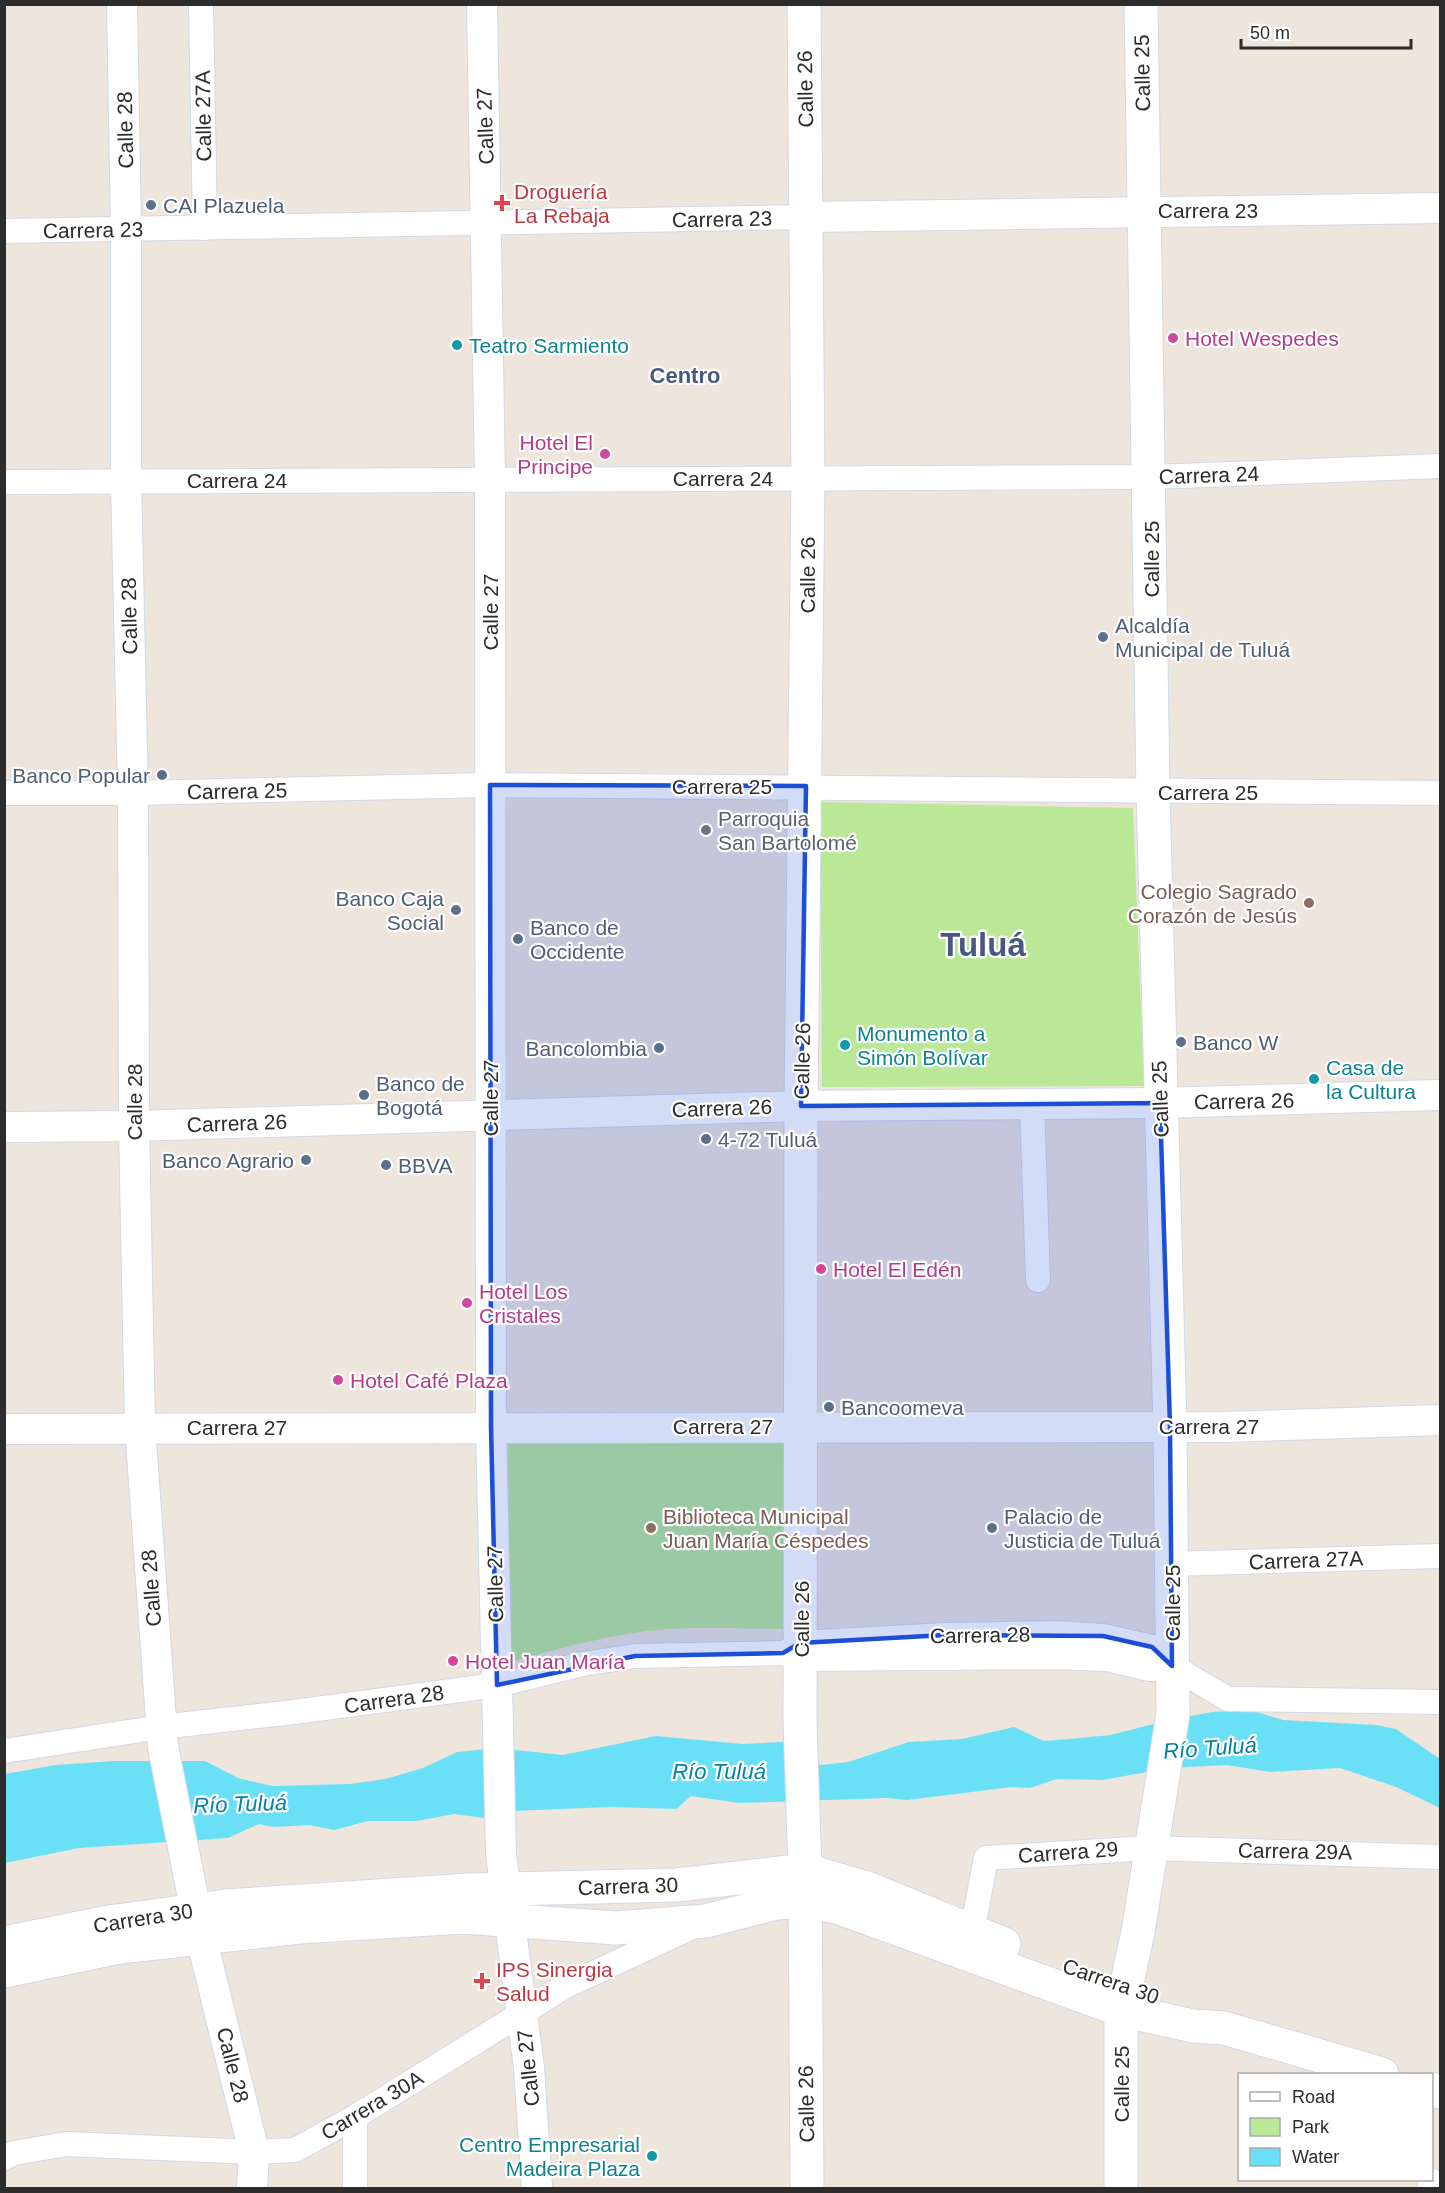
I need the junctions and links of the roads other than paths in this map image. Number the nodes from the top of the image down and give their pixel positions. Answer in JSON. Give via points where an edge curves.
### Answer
{"nodes":[{"id":1,"x":122,"y":4,"type":"edge"},
{"id":2,"x":201,"y":4,"type":"edge"},
{"id":3,"x":482,"y":4,"type":"edge"},
{"id":4,"x":804,"y":4,"type":"edge"},
{"id":5,"x":1142,"y":4,"type":"edge"},
{"id":6,"x":1440,"y":208,"type":"edge"},
{"id":7,"x":1144,"y":211,"type":"junction"},
{"id":8,"x":806,"y":217,"type":"junction"},
{"id":9,"x":488,"y":225,"type":"junction"},
{"id":10,"x":205,"y":228,"type":"junction"},
{"id":11,"x":126,"y":230,"type":"junction"},
{"id":12,"x":4,"y":231,"type":"edge"},
{"id":13,"x":1440,"y":466,"type":"edge"},
{"id":14,"x":1150,"y":477,"type":"junction"},
{"id":15,"x":808,"y":478,"type":"junction"},
{"id":16,"x":490,"y":479,"type":"junction"},
{"id":17,"x":126,"y":480,"type":"junction"},
{"id":18,"x":4,"y":482,"type":"edge"},
{"id":19,"x":490,"y":785,"type":"junction"},
{"id":20,"x":806,"y":786,"type":"junction"},
{"id":21,"x":1153,"y":791,"type":"junction"},
{"id":22,"x":4,"y":793,"type":"edge"},
{"id":23,"x":133,"y":793,"type":"junction"},
{"id":24,"x":1440,"y":794,"type":"edge"},
{"id":25,"x":1440,"y":1095,"type":"edge"},
{"id":26,"x":1160,"y":1103,"type":"junction"},
{"id":27,"x":1032,"y":1104,"type":"junction"},
{"id":28,"x":801,"y":1106,"type":"junction"},
{"id":29,"x":489,"y":1114,"type":"junction"},
{"id":30,"x":134,"y":1126,"type":"junction"},
{"id":31,"x":4,"y":1127,"type":"edge"},
{"id":32,"x":1038,"y":1280,"type":"dead end"},
{"id":33,"x":1440,"y":1420,"type":"edge"},
{"id":34,"x":801,"y":1425,"type":"junction"},
{"id":35,"x":140,"y":1426,"type":"junction"},
{"id":36,"x":1170,"y":1426,"type":"junction"},
{"id":37,"x":491,"y":1427,"type":"junction"},
{"id":38,"x":4,"y":1429,"type":"edge"},
{"id":39,"x":1440,"y":1556,"type":"edge"},
{"id":40,"x":1172,"y":1564,"type":"junction"},
{"id":41,"x":795,"y":1652,"type":"junction"},
{"id":42,"x":1172,"y":1666,"type":"junction"},
{"id":43,"x":497,"y":1685,"type":"junction"},
{"id":44,"x":1440,"y":1702,"type":"edge"},
{"id":45,"x":162,"y":1737,"type":"junction"},
{"id":46,"x":4,"y":1751,"type":"edge"},
{"id":47,"x":1152,"y":1838,"type":"junction"},
{"id":48,"x":1440,"y":1857,"type":"edge"},
{"id":49,"x":804,"y":1886,"type":"junction"},
{"id":50,"x":505,"y":1890,"type":"junction"},
{"id":51,"x":706,"y":1921,"type":"junction"},
{"id":52,"x":509,"y":1922,"type":"junction"},
{"id":53,"x":199,"y":1923,"type":"junction"},
{"id":54,"x":972,"y":1933,"type":"junction"},
{"id":55,"x":4,"y":1943,"type":"edge"},
{"id":56,"x":4,"y":1971,"type":"edge"},
{"id":57,"x":1124,"y":1999,"type":"junction"},
{"id":58,"x":522,"y":2015,"type":"junction"},
{"id":59,"x":1379,"y":2073,"type":"edge"},
{"id":60,"x":356,"y":2116,"type":"junction"},
{"id":61,"x":254,"y":2152,"type":"junction"},
{"id":62,"x":4,"y":2158,"type":"edge"},
{"id":63,"x":252,"y":2188,"type":"edge"},
{"id":64,"x":355,"y":2188,"type":"edge"},
{"id":65,"x":537,"y":2188,"type":"edge"},
{"id":66,"x":807,"y":2188,"type":"edge"},
{"id":67,"x":1121,"y":2188,"type":"edge"}],
"edges":[{"from":1,"to":11,"type":"street","name":"Calle 28"},
{"from":2,"to":10,"type":"street","name":"Calle 27A"},
{"from":3,"to":9,"type":"street","name":"Calle 27"},
{"from":4,"to":8,"type":"main road","name":"Calle 26"},
{"from":5,"to":7,"type":"main road","name":"Calle 25"},
{"from":6,"to":7,"type":"street","name":"Carrera 23"},
{"from":7,"to":8,"type":"street","name":"Carrera 23"},
{"from":7,"to":14,"type":"main road","name":"Calle 25"},
{"from":8,"to":9,"type":"street","name":"Carrera 23"},
{"from":8,"to":15,"type":"main road","name":"Calle 26"},
{"from":9,"to":10,"type":"street","name":"Carrera 23"},
{"from":9,"to":16,"type":"street","name":"Calle 27"},
{"from":10,"to":11,"type":"street","name":"Carrera 23"},
{"from":11,"to":12,"type":"street","name":"Carrera 23"},
{"from":11,"to":17,"type":"street","name":"Calle 28"},
{"from":13,"to":14,"type":"street","name":"Carrera 24"},
{"from":14,"to":15,"type":"street","name":"Carrera 24"},
{"from":14,"to":21,"type":"main road","name":"Calle 25"},
{"from":15,"to":16,"type":"street","name":"Carrera 24"},
{"from":15,"to":20,"type":"main road","name":"Calle 26"},
{"from":16,"to":17,"type":"street","name":"Carrera 24"},
{"from":16,"to":19,"type":"street","name":"Calle 27"},
{"from":17,"to":18,"type":"street","name":"Carrera 24"},
{"from":17,"to":23,"type":"street","name":"Calle 28"},
{"from":19,"to":20,"type":"street","name":"Carrera 25"},
{"from":19,"to":23,"type":"street","name":"Carrera 25"},
{"from":19,"to":29,"type":"street","name":"Calle 27"},
{"from":20,"to":21,"type":"street","name":"Carrera 25"},
{"from":20,"to":28,"type":"main road","name":"Calle 26"},
{"from":21,"to":24,"type":"street","name":"Carrera 25"},
{"from":21,"to":26,"type":"main road","name":"Calle 25"},
{"from":22,"to":23,"type":"street","name":"Carrera 25"},
{"from":23,"to":30,"type":"street","name":"Calle 28"},
{"from":25,"to":26,"type":"street","name":"Carrera 26"},
{"from":26,"to":27,"type":"street","name":"Carrera 26"},
{"from":26,"to":36,"type":"main road","name":"Calle 25"},
{"from":27,"to":28,"type":"street","name":"Carrera 26"},
{"from":27,"to":32,"type":"street"},
{"from":28,"to":29,"type":"street","name":"Carrera 26"},
{"from":28,"to":34,"type":"main road","name":"Calle 26"},
{"from":29,"to":30,"type":"street","name":"Carrera 26"},
{"from":29,"to":37,"type":"street","name":"Calle 27"},
{"from":30,"to":31,"type":"street","name":"Carrera 26"},
{"from":30,"to":35,"type":"street","name":"Calle 28"},
{"from":33,"to":36,"type":"street","name":"Carrera 27"},
{"from":34,"to":36,"type":"street","name":"Carrera 27"},
{"from":34,"to":37,"type":"street","name":"Carrera 27"},
{"from":34,"to":41,"type":"main road","name":"Calle 26"},
{"from":35,"to":37,"type":"street","name":"Carrera 27"},
{"from":35,"to":38,"type":"street","name":"Carrera 27"},
{"from":35,"to":45,"type":"street","name":"Calle 28"},
{"from":36,"to":40,"type":"main road","name":"Calle 25"},
{"from":37,"to":43,"type":"street","name":"Calle 27"},
{"from":39,"to":40,"type":"street","name":"Carrera 27A"},
{"from":40,"to":42,"type":"main road","name":"Calle 25"},
{"from":41,"to":42,"type":"street","name":"Carrera 28","via":[[945,1635],[1056,1633],[1103,1636],[1152,1647]]},
{"from":41,"to":43,"type":"street","name":"Carrera 28","via":[[635,1656],[582,1664]]},
{"from":41,"to":49,"type":"main road","name":"Calle 26"},
{"from":42,"to":44,"type":"street","name":"Carrera 28","via":[[1228,1699]]},
{"from":42,"to":47,"type":"main road","name":"Calle 25","via":[[1173,1714]]},
{"from":43,"to":45,"type":"street","name":"Carrera 28","via":[[294,1712]]},
{"from":43,"to":50,"type":"street","name":"Calle 27"},
{"from":45,"to":46,"type":"street","name":"Carrera 28"},
{"from":45,"to":53,"type":"street","name":"Calle 28"},
{"from":47,"to":48,"type":"street","name":"Carrera 29A"},
{"from":47,"to":54,"type":"street","name":"Carrera 29","via":[[986,1858]]},
{"from":47,"to":57,"type":"main road","name":"Calle 25"},
{"from":49,"to":50,"type":"main road","name":"Carrera 30","via":[[762,1873],[677,1885]]},
{"from":49,"to":51,"type":"main road","name":"Carrera 30","via":[[760,1906]]},
{"from":49,"to":54,"type":"main road","name":"Carrera 30","via":[[867,1888]]},
{"from":49,"to":57,"type":"main road","name":"Carrera 30","via":[[837,1907]]},
{"from":49,"to":66,"type":"main road","name":"Calle 26"},
{"from":50,"to":52,"type":"street","name":"Calle 27"},
{"from":50,"to":53,"type":"main road","name":"Carrera 30","via":[[398,1894]]},
{"from":51,"to":52,"type":"main road","name":"Carrera 30","via":[[616,1928]]},
{"from":51,"to":58,"type":"street","name":"Carrera 30A","via":[[599,1969]]},
{"from":52,"to":53,"type":"main road","name":"Carrera 30","via":[[463,1917],[300,1927]]},
{"from":52,"to":58,"type":"street","name":"Calle 27"},
{"from":53,"to":55,"type":"main road","name":"Carrera 30","via":[[109,1922]]},
{"from":53,"to":56,"type":"main road","name":"Carrera 30","via":[[119,1947]]},
{"from":53,"to":61,"type":"street","name":"Calle 28"},
{"from":54,"to":57,"type":"main road","name":"Carrera 30"},
{"from":57,"to":59,"type":"main road","name":"Carrera 30","via":[[1185,2025],[1224,2028]]},
{"from":57,"to":67,"type":"main road","name":"Calle 25"},
{"from":58,"to":60,"type":"street","name":"Carrera 30A"},
{"from":58,"to":65,"type":"street","name":"Calle 27","via":[[535,2128]]},
{"from":60,"to":61,"type":"street","name":"Carrera 30A","via":[[296,2150]]},
{"from":60,"to":64,"type":"street"},
{"from":61,"to":62,"type":"street","name":"Carrera 30A","via":[[67,2144]]},
{"from":61,"to":63,"type":"street","name":"Calle 28"}]}
